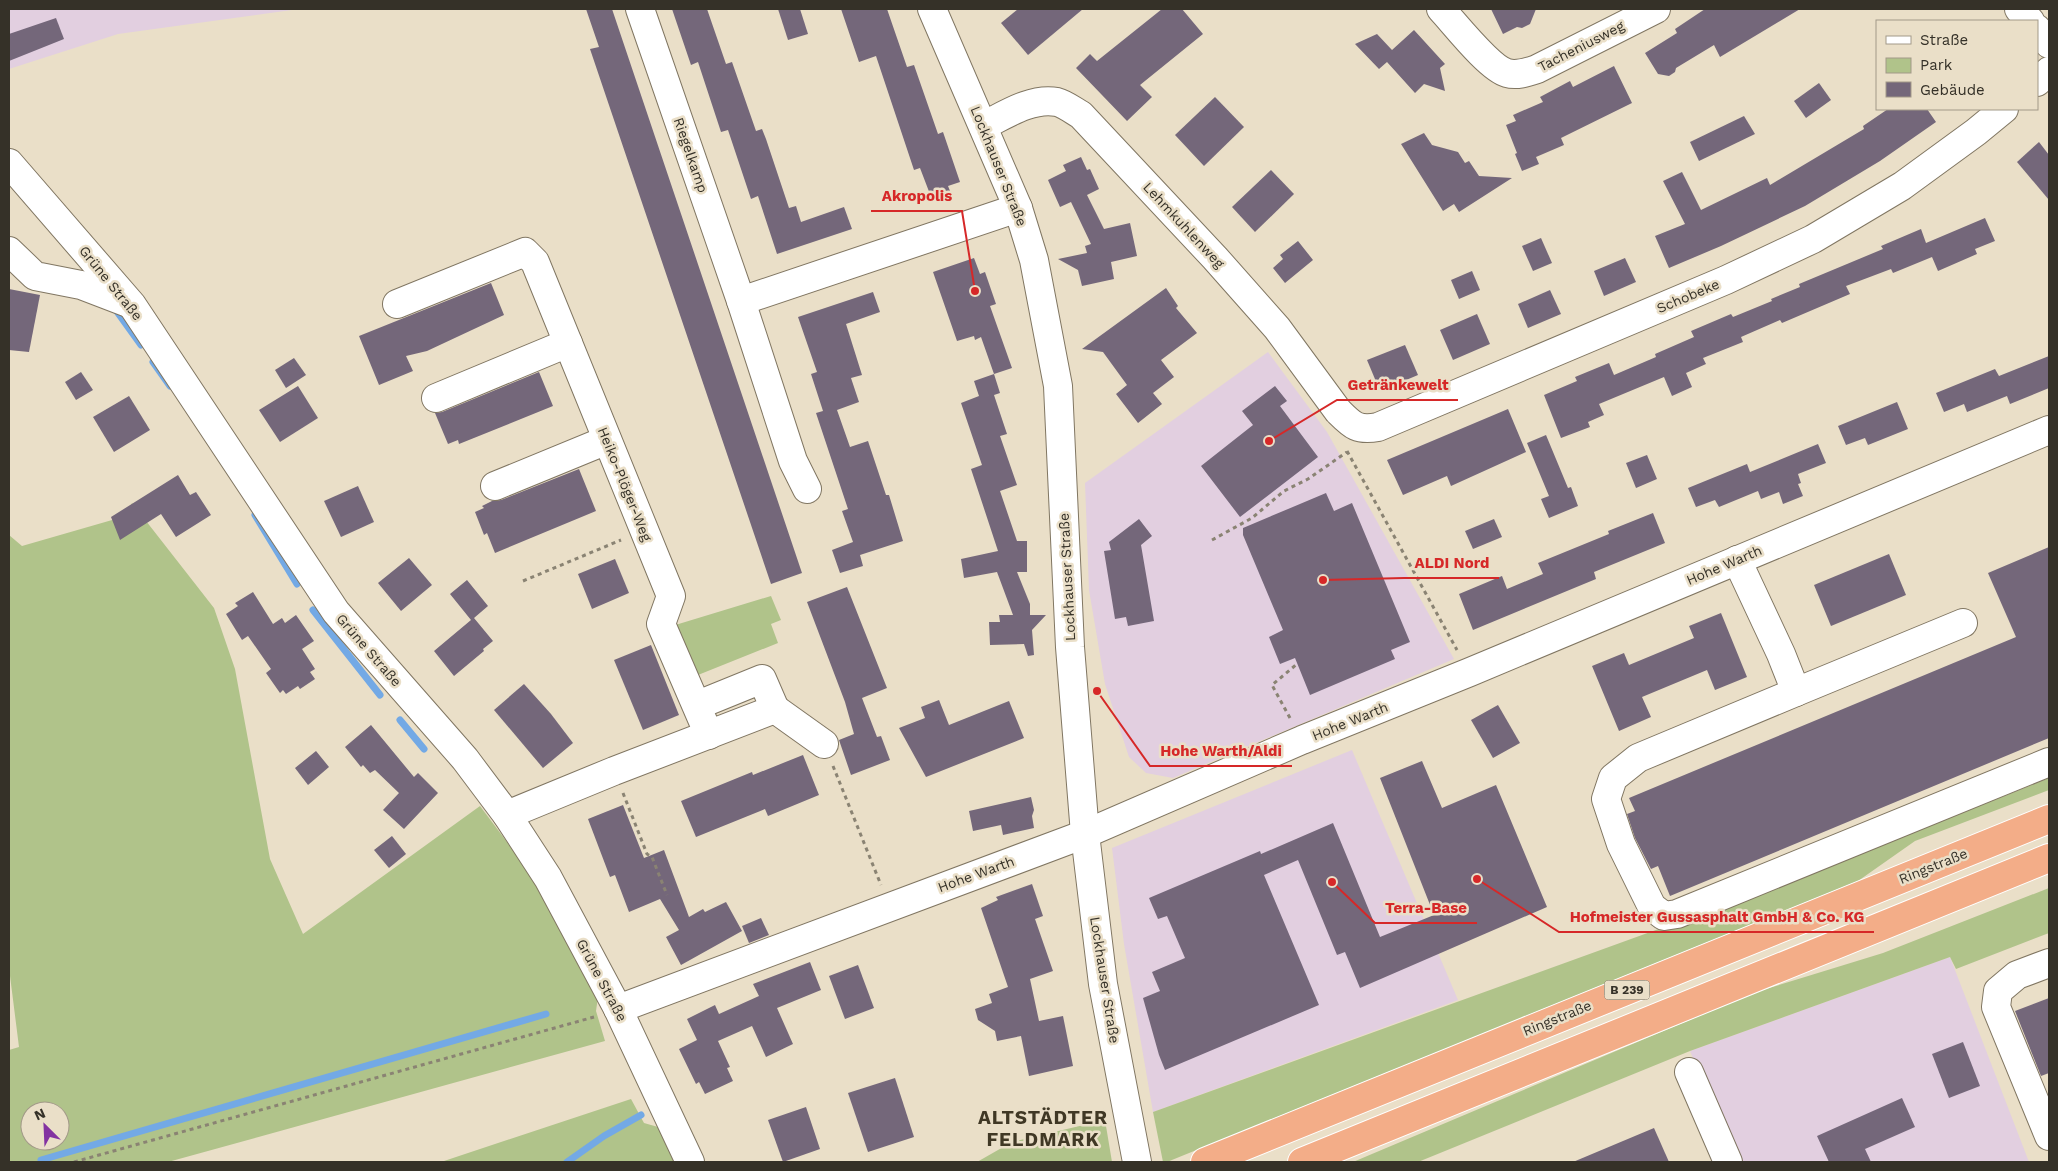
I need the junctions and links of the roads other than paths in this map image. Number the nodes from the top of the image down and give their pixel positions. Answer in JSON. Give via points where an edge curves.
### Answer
{"nodes":[{"id":1,"x":640,"y":9,"type":"edge"},
{"id":2,"x":1441,"y":9,"type":"edge"},
{"id":3,"x":1656,"y":9,"type":"edge"},
{"id":4,"x":2020,"y":9,"type":"edge"},
{"id":5,"x":941,"y":12,"type":"edge"},
{"id":6,"x":2029,"y":20,"type":"edge"},
{"id":7,"x":2038,"y":30,"type":"edge"},
{"id":8,"x":2049,"y":44,"type":"edge"},
{"id":9,"x":2049,"y":71,"type":"edge"},
{"id":10,"x":2038,"y":81,"type":"edge"},
{"id":11,"x":2003,"y":110,"type":"edge"},
{"id":12,"x":983,"y":126,"type":"junction"},
{"id":13,"x":9,"y":163,"type":"edge"},
{"id":14,"x":1018,"y":208,"type":"junction"},
{"id":15,"x":9,"y":251,"type":"edge"},
{"id":16,"x":741,"y":301,"type":"junction"},
{"id":17,"x":397,"y":304,"type":"dead end"},
{"id":18,"x":132,"y":305,"type":"junction"},
{"id":19,"x":568,"y":344,"type":"junction"},
{"id":20,"x":436,"y":398,"type":"dead end"},
{"id":21,"x":1348,"y":422,"type":"joint"},
{"id":22,"x":2049,"y":430,"type":"edge"},
{"id":23,"x":607,"y":440,"type":"junction"},
{"id":24,"x":495,"y":486,"type":"dead end"},
{"id":25,"x":807,"y":488,"type":"dead end"},
{"id":26,"x":1738,"y":560,"type":"junction"},
{"id":27,"x":1963,"y":623,"type":"dead end"},
{"id":28,"x":1796,"y":692,"type":"junction"},
{"id":29,"x":698,"y":705,"type":"junction"},
{"id":30,"x":775,"y":709,"type":"junction"},
{"id":31,"x":709,"y":734,"type":"junction"},
{"id":32,"x":824,"y":744,"type":"road end"},
{"id":33,"x":2049,"y":762,"type":"edge"},
{"id":34,"x":507,"y":815,"type":"junction"},
{"id":35,"x":2049,"y":819,"type":"edge"},
{"id":36,"x":1085,"y":834,"type":"junction"},
{"id":37,"x":2049,"y":858,"type":"edge"},
{"id":38,"x":2049,"y":962,"type":"edge"},
{"id":39,"x":618,"y":1009,"type":"junction"},
{"id":40,"x":1689,"y":1072,"type":"dead end"},
{"id":41,"x":2049,"y":1136,"type":"edge"},
{"id":42,"x":1137,"y":1161,"type":"edge"},
{"id":43,"x":690,"y":1162,"type":"edge"},
{"id":44,"x":1205,"y":1162,"type":"edge"},
{"id":45,"x":1302,"y":1162,"type":"edge"},
{"id":46,"x":1728,"y":1162,"type":"edge"}],
"edges":[{"from":1,"to":16,"type":"street","name":"Riegelkamp"},
{"from":2,"to":3,"type":"street","name":"Tacheniusweg","via":[[1491,64],[1507,74],[1524,74],[1537,69]]},
{"from":4,"to":6,"type":"street"},
{"from":5,"to":12,"type":"street","name":"Lockhauser Straße"},
{"from":7,"to":8,"type":"street"},
{"from":9,"to":10,"type":"street"},
{"from":11,"to":21,"type":"street","name":"Schobeke","via":[[1902,186],[1813,239],[1726,280],[1378,427],[1363,430]]},
{"from":12,"to":14,"type":"street","name":"Lockhauser Straße"},
{"from":12,"to":21,"type":"street","name":"Lehmkuhlenweg","via":[[1041,101],[1058,102],[1081,115],[1272,322]]},
{"from":13,"to":18,"type":"street","name":"Grüne Straße"},
{"from":14,"to":16,"type":"street"},
{"from":14,"to":36,"type":"street","name":"Lockhauser Straße","via":[[1034,260],[1058,386],[1070,647]]},
{"from":15,"to":18,"type":"street","via":[[35,276],[81,285]]},
{"from":16,"to":25,"type":"street","name":"Riegelkamp","via":[[793,461]]},
{"from":17,"to":19,"type":"street","name":"Heiko-Plöger-Weg","via":[[525,252],[535,262]]},
{"from":18,"to":34,"type":"street","name":"Grüne Straße","via":[[336,612],[465,759]]},
{"from":19,"to":20,"type":"street"},
{"from":19,"to":23,"type":"street","name":"Heiko-Plöger-Weg"},
{"from":22,"to":26,"type":"street","name":"Hohe Warth"},
{"from":23,"to":24,"type":"street"},
{"from":23,"to":29,"type":"street","name":"Heiko-Plöger-Weg","via":[[671,596],[661,624]]},
{"from":26,"to":28,"type":"street"},
{"from":26,"to":36,"type":"street","name":"Hohe Warth","via":[[1302,740]]},
{"from":27,"to":28,"type":"street"},
{"from":28,"to":33,"type":"street","via":[[1638,758],[1613,778],[1606,799],[1621,844],[1652,907],[1664,916],[1677,914]]},
{"from":29,"to":30,"type":"street","via":[[762,679]]},
{"from":29,"to":31,"type":"street","name":"Heiko-Plöger-Weg"},
{"from":30,"to":31,"type":"street"},
{"from":30,"to":32,"type":"street"},
{"from":31,"to":34,"type":"street"},
{"from":34,"to":39,"type":"street","name":"Grüne Straße","via":[[548,878]]},
{"from":35,"to":44,"type":"highway","name":"Ringstraße","number":"B 239"},
{"from":36,"to":39,"type":"street","name":"Hohe Warth"},
{"from":36,"to":42,"type":"street","name":"Lockhauser Straße","via":[[1103,984]]},
{"from":37,"to":45,"type":"highway","number":"B 239"},
{"from":38,"to":41,"type":"street","via":[[2017,975],[1998,991],[1996,1007]]},
{"from":39,"to":43,"type":"street","name":"Grüne Straße"},
{"from":40,"to":46,"type":"street"}]}
